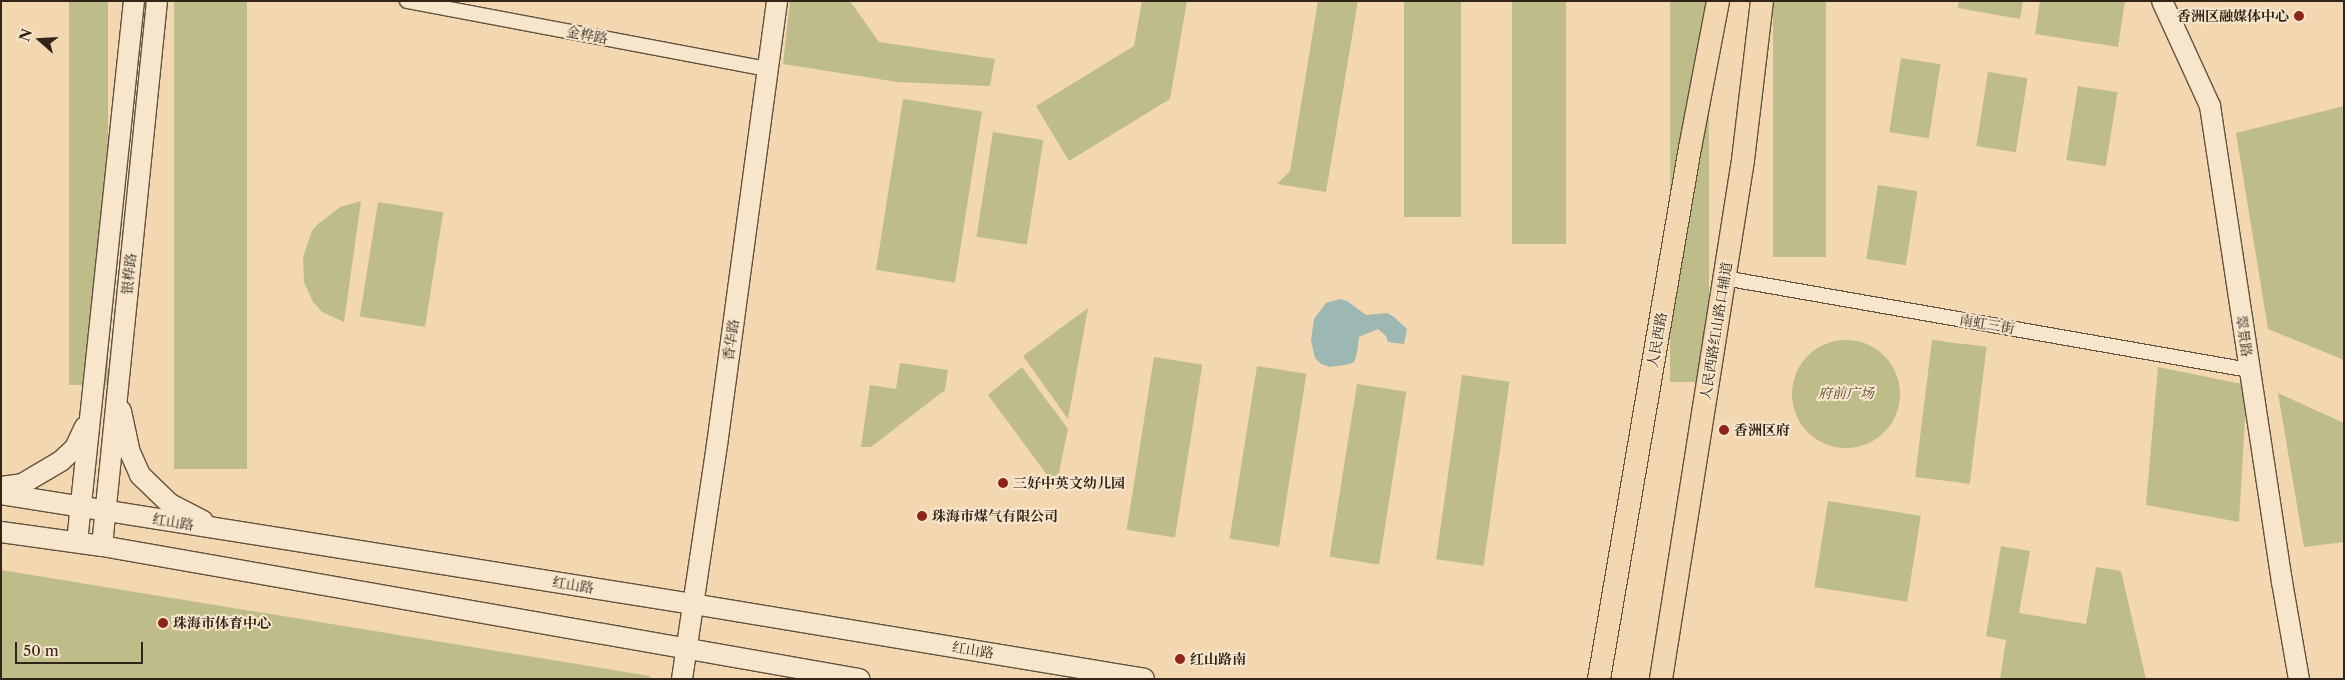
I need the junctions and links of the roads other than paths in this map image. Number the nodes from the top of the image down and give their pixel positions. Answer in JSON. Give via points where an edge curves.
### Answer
{"nodes":[{"id":1,"x":134,"y":1,"type":"edge"},
{"id":2,"x":157,"y":1,"type":"edge"},
{"id":3,"x":407,"y":1,"type":"edge"},
{"id":4,"x":777,"y":1,"type":"edge"},
{"id":5,"x":1718,"y":1,"type":"edge"},
{"id":6,"x":1762,"y":1,"type":"edge"},
{"id":7,"x":2162,"y":1,"type":"edge"},
{"id":8,"x":768,"y":69,"type":"junction"},
{"id":9,"x":1724,"y":278,"type":"junction"},
{"id":10,"x":2249,"y":370,"type":"junction"},
{"id":11,"x":93,"y":386,"type":"junction"},
{"id":12,"x":118,"y":387,"type":"junction"},
{"id":13,"x":1,"y":487,"type":"edge"},
{"id":14,"x":1,"y":494,"type":"edge"},
{"id":15,"x":82,"y":508,"type":"junction"},
{"id":16,"x":105,"y":512,"type":"junction"},
{"id":17,"x":217,"y":529,"type":"junction"},
{"id":18,"x":1,"y":532,"type":"edge"},
{"id":19,"x":77,"y":542,"type":"junction"},
{"id":20,"x":102,"y":546,"type":"junction"},
{"id":21,"x":693,"y":604,"type":"junction"},
{"id":22,"x":1604,"y":647,"type":"junction"},
{"id":23,"x":686,"y":649,"type":"junction"},
{"id":24,"x":1662,"y":673,"type":"edge"},
{"id":25,"x":682,"y":679,"type":"edge"},
{"id":26,"x":859,"y":679,"type":"edge"},
{"id":27,"x":1144,"y":679,"type":"edge"},
{"id":28,"x":1594,"y":679,"type":"edge"},
{"id":29,"x":1599,"y":679,"type":"edge"},
{"id":30,"x":2299,"y":679,"type":"edge"}],
"edges":[{"from":1,"to":11,"type":"main road","name":"银桦路"},
{"from":2,"to":12,"type":"main road","name":"银桦路"},
{"from":3,"to":8,"type":"street","name":"金桦路"},
{"from":4,"to":8,"type":"main road","name":"香华路"},
{"from":5,"to":22,"type":"main road","name":"人民西路"},
{"from":6,"to":9,"type":"main road","name":"人民西路红山路口辅道","via":[[1743,160]]},
{"from":7,"to":10,"type":"main road","name":"翠景路","via":[[2210,106]]},
{"from":8,"to":21,"type":"main road","name":"香华路"},
{"from":9,"to":10,"type":"street","name":"南虹三街"},
{"from":9,"to":24,"type":"main road","name":"人民西路红山路口辅道"},
{"from":10,"to":30,"type":"main road","name":"翠景路"},
{"from":11,"to":13,"type":"main road","via":[[84,430],[75,448],[61,461],[22,484]]},
{"from":11,"to":15,"type":"main road","name":"银桦路"},
{"from":12,"to":16,"type":"main road","name":"银桦路"},
{"from":12,"to":17,"type":"main road","via":[[129,450],[140,475],[170,504]]},
{"from":14,"to":15,"type":"main road","name":"红山路"},
{"from":15,"to":16,"type":"main road","name":"红山路"},
{"from":15,"to":19,"type":"main road","name":"银桦路"},
{"from":16,"to":17,"type":"main road","name":"红山路"},
{"from":16,"to":20,"type":"main road","name":"银桦路"},
{"from":17,"to":21,"type":"main road","name":"红山路"},
{"from":18,"to":19,"type":"main road"},
{"from":19,"to":20,"type":"main road"},
{"from":20,"to":23,"type":"main road"},
{"from":21,"to":23,"type":"main road","name":"香华路"},
{"from":21,"to":27,"type":"main road","name":"红山路"},
{"from":22,"to":28,"type":"main road"},
{"from":22,"to":29,"type":"main road","name":"人民西路"},
{"from":23,"to":25,"type":"main road","name":"香华路"},
{"from":23,"to":26,"type":"main road"}]}
